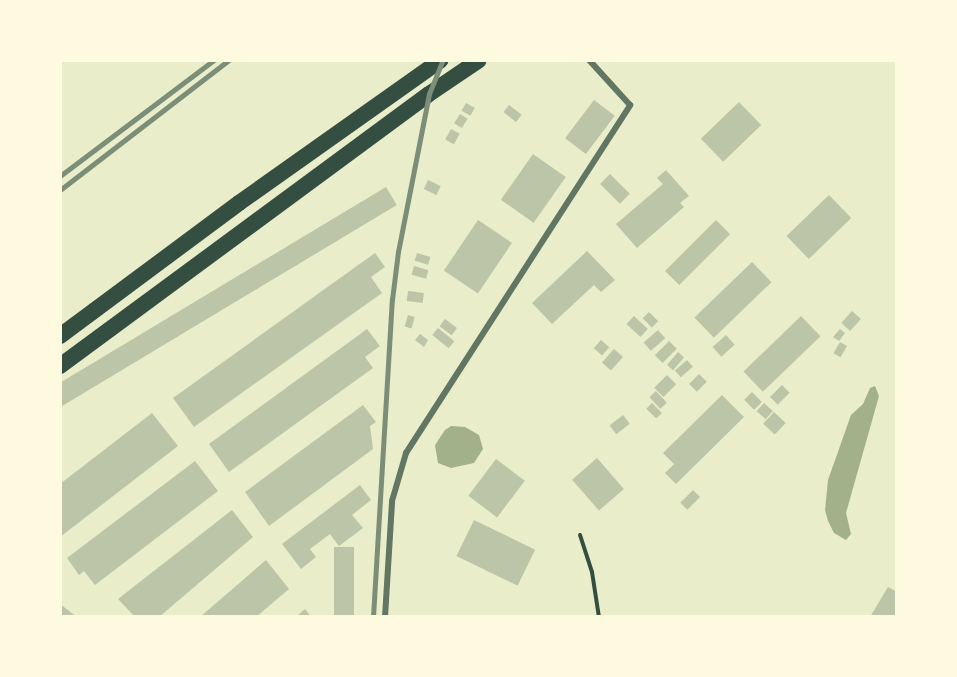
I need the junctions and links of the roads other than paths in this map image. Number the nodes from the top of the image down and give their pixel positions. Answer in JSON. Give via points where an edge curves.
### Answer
{"nodes":[{"id":1,"x":441,"y":60,"type":"edge"},
{"id":2,"x":479,"y":60,"type":"edge"},
{"id":3,"x":589,"y":60,"type":"edge"},
{"id":4,"x":60,"y":336,"type":"edge"},
{"id":5,"x":60,"y":366,"type":"edge"},
{"id":6,"x":384,"y":617,"type":"edge"}],
"edges":[{"from":1,"to":4,"type":"highway"},
{"from":2,"to":5,"type":"highway"},
{"from":3,"to":6,"type":"street","via":[[630,105],[406,453],[392,501]]}]}
